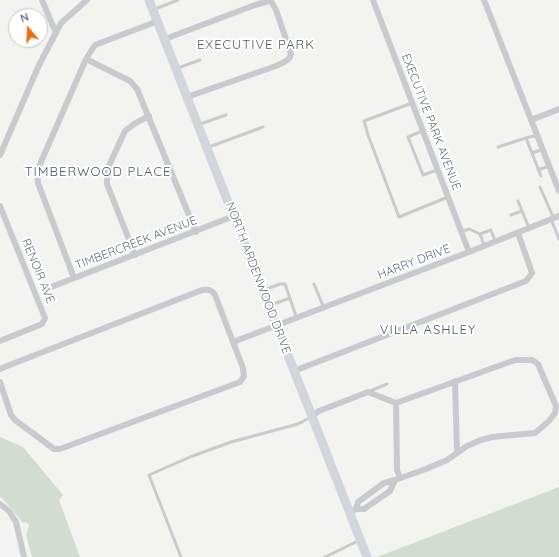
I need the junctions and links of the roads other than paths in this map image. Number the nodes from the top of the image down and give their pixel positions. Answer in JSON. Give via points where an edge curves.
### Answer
{"nodes":[{"id":1,"x":42,"y":0,"type":"edge"},
{"id":2,"x":87,"y":0,"type":"edge"},
{"id":3,"x":178,"y":0,"type":"edge"},
{"id":4,"x":372,"y":0,"type":"edge"},
{"id":5,"x":484,"y":0,"type":"edge"},
{"id":6,"x":152,"y":3,"type":"edge"},
{"id":7,"x":158,"y":21,"type":"junction"},
{"id":8,"x":56,"y":33,"type":"junction"},
{"id":9,"x":165,"y":39,"type":"junction"},
{"id":10,"x":86,"y":59,"type":"junction"},
{"id":11,"x":200,"y":60,"type":"dead end"},
{"id":12,"x":176,"y":68,"type":"junction"},
{"id":13,"x":187,"y":97,"type":"junction"},
{"id":14,"x":412,"y":103,"type":"junction"},
{"id":15,"x":559,"y":109,"type":"edge"},
{"id":16,"x":226,"y":115,"type":"dead end"},
{"id":17,"x":149,"y":116,"type":"junction"},
{"id":18,"x":531,"y":120,"type":"junction"},
{"id":19,"x":198,"y":125,"type":"junction"},
{"id":20,"x":263,"y":128,"type":"dead end"},
{"id":21,"x":422,"y":131,"type":"junction"},
{"id":22,"x":538,"y":136,"type":"junction"},
{"id":23,"x":526,"y":138,"type":"junction"},
{"id":24,"x":498,"y":146,"type":"dead end"},
{"id":25,"x":207,"y":148,"type":"junction"},
{"id":26,"x":543,"y":149,"type":"junction"},
{"id":27,"x":0,"y":154,"type":"edge"},
{"id":28,"x":532,"y":154,"type":"junction"},
{"id":29,"x":549,"y":166,"type":"junction"},
{"id":30,"x":437,"y":170,"type":"junction"},
{"id":31,"x":538,"y":170,"type":"junction"},
{"id":32,"x":541,"y":176,"type":"dead end"},
{"id":33,"x":540,"y":188,"type":"dead end"},
{"id":34,"x":559,"y":191,"type":"edge"},
{"id":35,"x":448,"y":197,"type":"junction"},
{"id":36,"x":518,"y":201,"type":"dead end"},
{"id":37,"x":0,"y":206,"type":"edge"},
{"id":38,"x":522,"y":211,"type":"junction"},
{"id":39,"x":511,"y":214,"type":"dead end"},
{"id":40,"x":234,"y":216,"type":"junction"},
{"id":41,"x":555,"y":218,"type":"edge"},
{"id":42,"x":529,"y":228,"type":"junction"},
{"id":43,"x":196,"y":232,"type":"junction"},
{"id":44,"x":461,"y":232,"type":"junction"},
{"id":45,"x":518,"y":233,"type":"junction"},
{"id":46,"x":480,"y":234,"type":"junction"},
{"id":47,"x":559,"y":239,"type":"edge"},
{"id":48,"x":495,"y":242,"type":"junction"},
{"id":49,"x":484,"y":246,"type":"junction"},
{"id":50,"x":469,"y":252,"type":"junction"},
{"id":51,"x":135,"y":255,"type":"junction"},
{"id":52,"x":74,"y":278,"type":"junction"},
{"id":53,"x":314,"y":284,"type":"dead end"},
{"id":54,"x":46,"y":289,"type":"dead end"},
{"id":55,"x":263,"y":290,"type":"junction"},
{"id":56,"x":290,"y":298,"type":"junction"},
{"id":57,"x":269,"y":305,"type":"junction"},
{"id":58,"x":324,"y":308,"type":"junction"},
{"id":59,"x":297,"y":319,"type":"junction"},
{"id":60,"x":277,"y":326,"type":"junction"},
{"id":61,"x":0,"y":341,"type":"edge"},
{"id":62,"x":233,"y":342,"type":"junction"},
{"id":63,"x":0,"y":369,"type":"edge"},
{"id":64,"x":294,"y":371,"type":"junction"},
{"id":65,"x":454,"y":381,"type":"junction"},
{"id":66,"x":0,"y":382,"type":"edge"},
{"id":67,"x":387,"y":384,"type":"dead end"},
{"id":68,"x":368,"y":392,"type":"junction"},
{"id":69,"x":396,"y":404,"type":"junction"},
{"id":70,"x":311,"y":416,"type":"junction"},
{"id":71,"x":457,"y":453,"type":"junction"},
{"id":72,"x":397,"y":479,"type":"junction"},
{"id":73,"x":0,"y":504,"type":"edge"},
{"id":74,"x":353,"y":511,"type":"junction"},
{"id":75,"x":360,"y":540,"type":"junction"},
{"id":76,"x":24,"y":557,"type":"edge"},
{"id":77,"x":181,"y":557,"type":"edge"},
{"id":78,"x":325,"y":557,"type":"edge"},
{"id":79,"x":367,"y":557,"type":"edge"}],
"edges":[{"from":1,"to":8,"type":"street"},
{"from":2,"to":8,"type":"street","via":[[61,23]]},
{"from":3,"to":6,"type":"lane"},
{"from":4,"to":14,"type":"street","name":"EXECUTIVE PARK AVENUE"},
{"from":5,"to":18,"type":"street"},
{"from":6,"to":7,"type":"street","name":"NORTH ARDENWOOD DRIVE"},
{"from":7,"to":9,"type":"street","name":"NORTH ARDENWOOD DRIVE"},
{"from":7,"to":10,"type":"street","via":[[95,45]]},
{"from":8,"to":27,"type":"street"},
{"from":9,"to":12,"type":"street","name":"NORTH ARDENWOOD DRIVE"},
{"from":9,"to":13,"type":"street","via":[[269,1],[276,10],[290,54],[288,60]]},
{"from":10,"to":17,"type":"street","via":[[130,81],[137,89]]},
{"from":10,"to":52,"type":"street","via":[[37,171],[38,183]]},
{"from":11,"to":12,"type":"lane"},
{"from":12,"to":13,"type":"street","name":"NORTH ARDENWOOD DRIVE"},
{"from":13,"to":19,"type":"street","name":"NORTH ARDENWOOD DRIVE"},
{"from":14,"to":21,"type":"street","name":"EXECUTIVE PARK AVENUE"},
{"from":14,"to":35,"type":"lane","via":[[364,121],[399,217]]},
{"from":15,"to":18,"type":"street"},
{"from":16,"to":19,"type":"lane"},
{"from":17,"to":43,"type":"street"},
{"from":17,"to":51,"type":"street","via":[[125,130],[107,170],[107,184]]},
{"from":18,"to":22,"type":"street"},
{"from":19,"to":25,"type":"street","name":"NORTH ARDENWOOD DRIVE"},
{"from":20,"to":25,"type":"lane"},
{"from":21,"to":30,"type":"street","name":"EXECUTIVE PARK AVENUE"},
{"from":21,"to":30,"type":"lane","via":[[408,137],[423,175]]},
{"from":22,"to":23,"type":"lane"},
{"from":22,"to":26,"type":"street"},
{"from":23,"to":24,"type":"lane"},
{"from":23,"to":28,"type":"lane"},
{"from":25,"to":40,"type":"street","name":"NORTH ARDENWOOD DRIVE"},
{"from":26,"to":28,"type":"lane"},
{"from":26,"to":29,"type":"street"},
{"from":28,"to":31,"type":"lane"},
{"from":29,"to":31,"type":"lane"},
{"from":29,"to":34,"type":"street"},
{"from":30,"to":35,"type":"street","name":"EXECUTIVE PARK AVENUE"},
{"from":31,"to":32,"type":"lane"},
{"from":33,"to":41,"type":"lane"},
{"from":35,"to":44,"type":"street","name":"EXECUTIVE PARK AVENUE"},
{"from":36,"to":38,"type":"lane"},
{"from":37,"to":61,"type":"street","name":"RENOIR AVE","via":[[45,318],[42,324]]},
{"from":38,"to":39,"type":"lane"},
{"from":38,"to":42,"type":"lane"},
{"from":40,"to":43,"type":"street","name":"TIMBERCREEK AVENUE"},
{"from":40,"to":55,"type":"street","name":"NORTH ARDENWOOD DRIVE"},
{"from":41,"to":42,"type":"street","name":"HARRY DRIVE"},
{"from":41,"to":47,"type":"lane"},
{"from":42,"to":45,"type":"street","name":"HARRY DRIVE"},
{"from":43,"to":51,"type":"street","name":"TIMBERCREEK AVENUE"},
{"from":44,"to":46,"type":"lane","via":[[469,229]]},
{"from":44,"to":50,"type":"street","name":"EXECUTIVE PARK AVENUE"},
{"from":45,"to":48,"type":"street","name":"HARRY DRIVE"},
{"from":45,"to":64,"type":"street","via":[[532,273],[526,281]]},
{"from":46,"to":48,"type":"lane","via":[[491,230]]},
{"from":46,"to":49,"type":"lane"},
{"from":48,"to":49,"type":"street","name":"HARRY DRIVE"},
{"from":49,"to":50,"type":"street","name":"HARRY DRIVE"},
{"from":50,"to":58,"type":"street","name":"HARRY DRIVE"},
{"from":51,"to":52,"type":"street","name":"TIMBERCREEK AVENUE"},
{"from":52,"to":54,"type":"street","name":"TIMBERCREEK AVENUE"},
{"from":53,"to":58,"type":"lane"},
{"from":55,"to":56,"type":"lane","via":[[285,284]]},
{"from":55,"to":57,"type":"street","name":"NORTH ARDENWOOD DRIVE"},
{"from":56,"to":57,"type":"lane"},
{"from":56,"to":59,"type":"lane"},
{"from":57,"to":60,"type":"street","name":"NORTH ARDENWOOD DRIVE"},
{"from":58,"to":59,"type":"street","name":"HARRY DRIVE"},
{"from":59,"to":60,"type":"street","name":"HARRY DRIVE"},
{"from":60,"to":62,"type":"street","name":"HARRY DRIVE"},
{"from":60,"to":64,"type":"street","name":"NORTH ARDENWOOD DRIVE"},
{"from":62,"to":63,"type":"street","via":[[215,295],[210,290],[202,290]]},
{"from":62,"to":66,"type":"street","via":[[243,368],[244,376],[240,382],[60,449],[54,449],[15,420]]},
{"from":64,"to":70,"type":"street","name":"NORTH ARDENWOOD DRIVE"},
{"from":65,"to":69,"type":"street"},
{"from":65,"to":71,"type":"street"},
{"from":65,"to":71,"type":"street","via":[[515,360],[532,360],[538,364],[556,406],[555,413],[549,421],[535,433],[492,437]]},
{"from":67,"to":68,"type":"lane"},
{"from":68,"to":69,"type":"street"},
{"from":68,"to":70,"type":"street"},
{"from":69,"to":72,"type":"street"},
{"from":70,"to":74,"type":"street","name":"NORTH ARDENWOOD DRIVE"},
{"from":70,"to":77,"type":"lane","via":[[298,424],[231,442],[149,475]]},
{"from":71,"to":72,"type":"street","via":[[447,460]]},
{"from":72,"to":74,"type":"street","via":[[384,483],[358,502]]},
{"from":72,"to":74,"type":"street","via":[[390,491],[364,509]]},
{"from":73,"to":76,"type":"street","via":[[9,511],[16,522]]},
{"from":74,"to":75,"type":"street","name":"NORTH ARDENWOOD DRIVE"},
{"from":75,"to":78,"type":"lane"},
{"from":75,"to":79,"type":"street","name":"NORTH ARDENWOOD DRIVE"}]}
